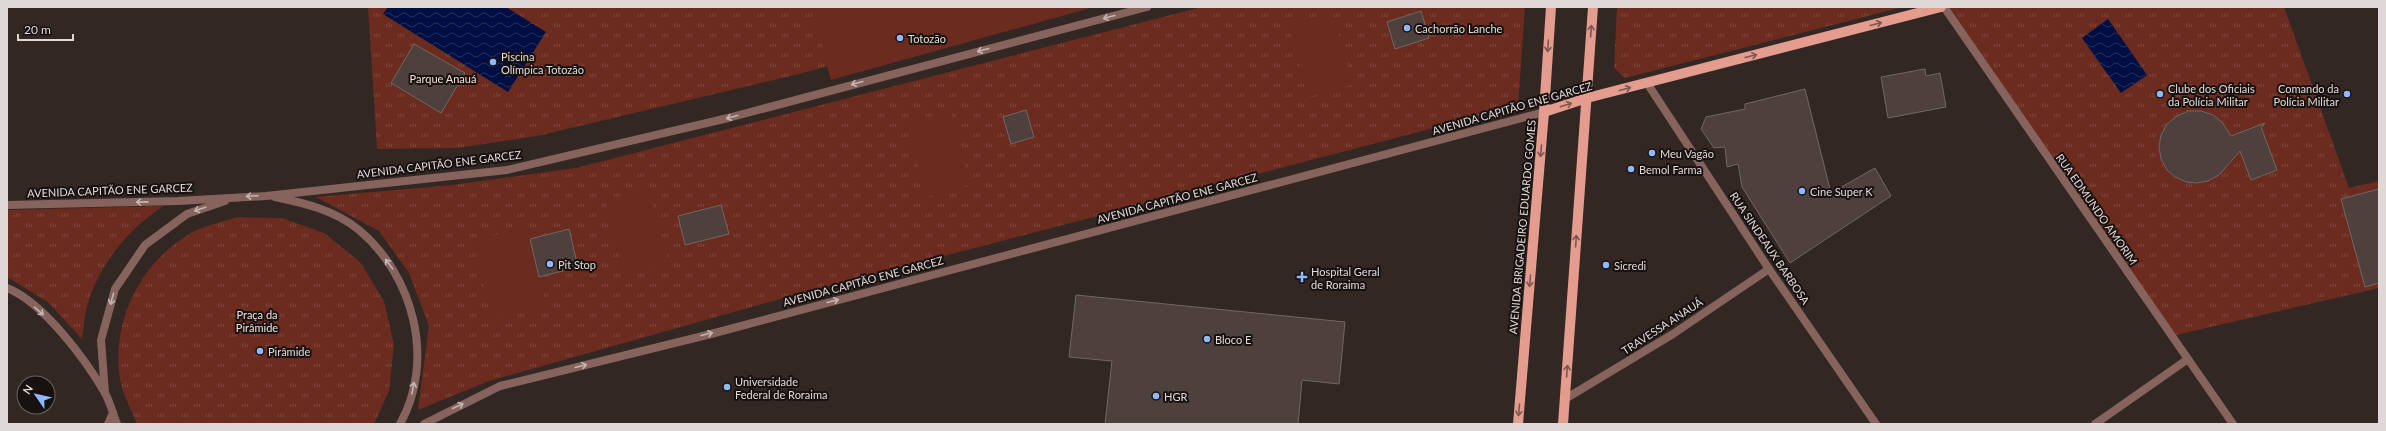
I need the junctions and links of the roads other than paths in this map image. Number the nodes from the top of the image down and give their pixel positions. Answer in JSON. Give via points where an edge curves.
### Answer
{"nodes":[{"id":1,"x":1146,"y":7,"type":"edge"},
{"id":2,"x":1551,"y":7,"type":"edge"},
{"id":3,"x":1593,"y":7,"type":"edge"},
{"id":4,"x":1941,"y":7,"type":"edge"},
{"id":5,"x":1944,"y":7,"type":"edge"},
{"id":6,"x":1647,"y":83,"type":"junction"},
{"id":7,"x":1587,"y":98,"type":"junction"},
{"id":8,"x":1544,"y":112,"type":"junction"},
{"id":9,"x":266,"y":196,"type":"junction"},
{"id":10,"x":237,"y":197,"type":"junction"},
{"id":11,"x":7,"y":205,"type":"edge"},
{"id":12,"x":1769,"y":269,"type":"junction"},
{"id":13,"x":7,"y":288,"type":"edge"},
{"id":14,"x":2188,"y":359,"type":"junction"},
{"id":15,"x":105,"y":393,"type":"junction"},
{"id":16,"x":1565,"y":399,"type":"junction"},
{"id":17,"x":113,"y":413,"type":"junction"},
{"id":18,"x":108,"y":424,"type":"edge"},
{"id":19,"x":118,"y":424,"type":"edge"},
{"id":20,"x":400,"y":424,"type":"edge"},
{"id":21,"x":424,"y":424,"type":"edge"},
{"id":22,"x":1518,"y":424,"type":"edge"},
{"id":23,"x":1563,"y":424,"type":"edge"},
{"id":24,"x":1876,"y":424,"type":"edge"},
{"id":25,"x":2095,"y":424,"type":"edge"},
{"id":26,"x":2232,"y":424,"type":"edge"}],
"edges":[{"from":1,"to":9,"type":"street","name":"AVENIDA CAPITÃO ENE GARCEZ","one_way":true,"via":[[728,118],[507,170]]},
{"from":2,"to":8,"type":"main road","name":"AVENIDA BRIGADEIRO EDUARDO GOMES","one_way":true},
{"from":7,"to":3,"type":"main road","one_way":true},
{"from":6,"to":4,"type":"main road","name":"AVENIDA CAPITÃO ENE GARCEZ","one_way":true},
{"from":5,"to":14,"type":"street","name":"RUA EDMUNDO AMORIM"},
{"from":7,"to":6,"type":"main road","name":"AVENIDA CAPITÃO ENE GARCEZ","one_way":true},
{"from":6,"to":12,"type":"street","name":"RUA SINDEAUX BARBOSA"},
{"from":8,"to":7,"type":"main road","name":"AVENIDA CAPITÃO ENE GARCEZ","one_way":true},
{"from":16,"to":7,"type":"main road","one_way":true},
{"from":21,"to":8,"type":"street","name":"AVENIDA CAPITÃO ENE GARCEZ","one_way":true,"via":[[500,386],[718,332],[1522,120]]},
{"from":8,"to":22,"type":"main road","name":"AVENIDA BRIGADEIRO EDUARDO GOMES","one_way":true},
{"from":9,"to":10,"type":"street","name":"AVENIDA CAPITÃO ENE GARCEZ","one_way":true},
{"from":20,"to":9,"type":"street","name":"AVENIDA CAPITÃO ENE GARCEZ","one_way":true,"via":[[408,409],[418,360],[412,311],[392,266],[358,229],[346,222],[315,205]]},
{"from":10,"to":11,"type":"street","name":"AVENIDA CAPITÃO ENE GARCEZ","one_way":true},
{"from":10,"to":15,"type":"street","name":"AVENIDA CAPITÃO ENE GARCEZ","one_way":true,"via":[[187,214],[144,245],[115,289],[101,340]]},
{"from":12,"to":16,"type":"street","name":"TRAVESSA ANAUÁ","via":[[1673,334]]},
{"from":12,"to":24,"type":"street","name":"RUA SINDEAUX BARBOSA"},
{"from":13,"to":15,"type":"street","name":"AVENIDA CAPITÃO ENE GARCEZ","one_way":true,"via":[[58,327]]},
{"from":14,"to":25,"type":"street"},
{"from":14,"to":26,"type":"street","name":"RUA EDMUNDO AMORIM"},
{"from":15,"to":17,"type":"street","name":"AVENIDA CAPITÃO ENE GARCEZ"},
{"from":16,"to":23,"type":"main road"},
{"from":17,"to":18,"type":"street"},
{"from":17,"to":19,"type":"street","name":"AVENIDA CAPITÃO ENE GARCEZ"}]}
